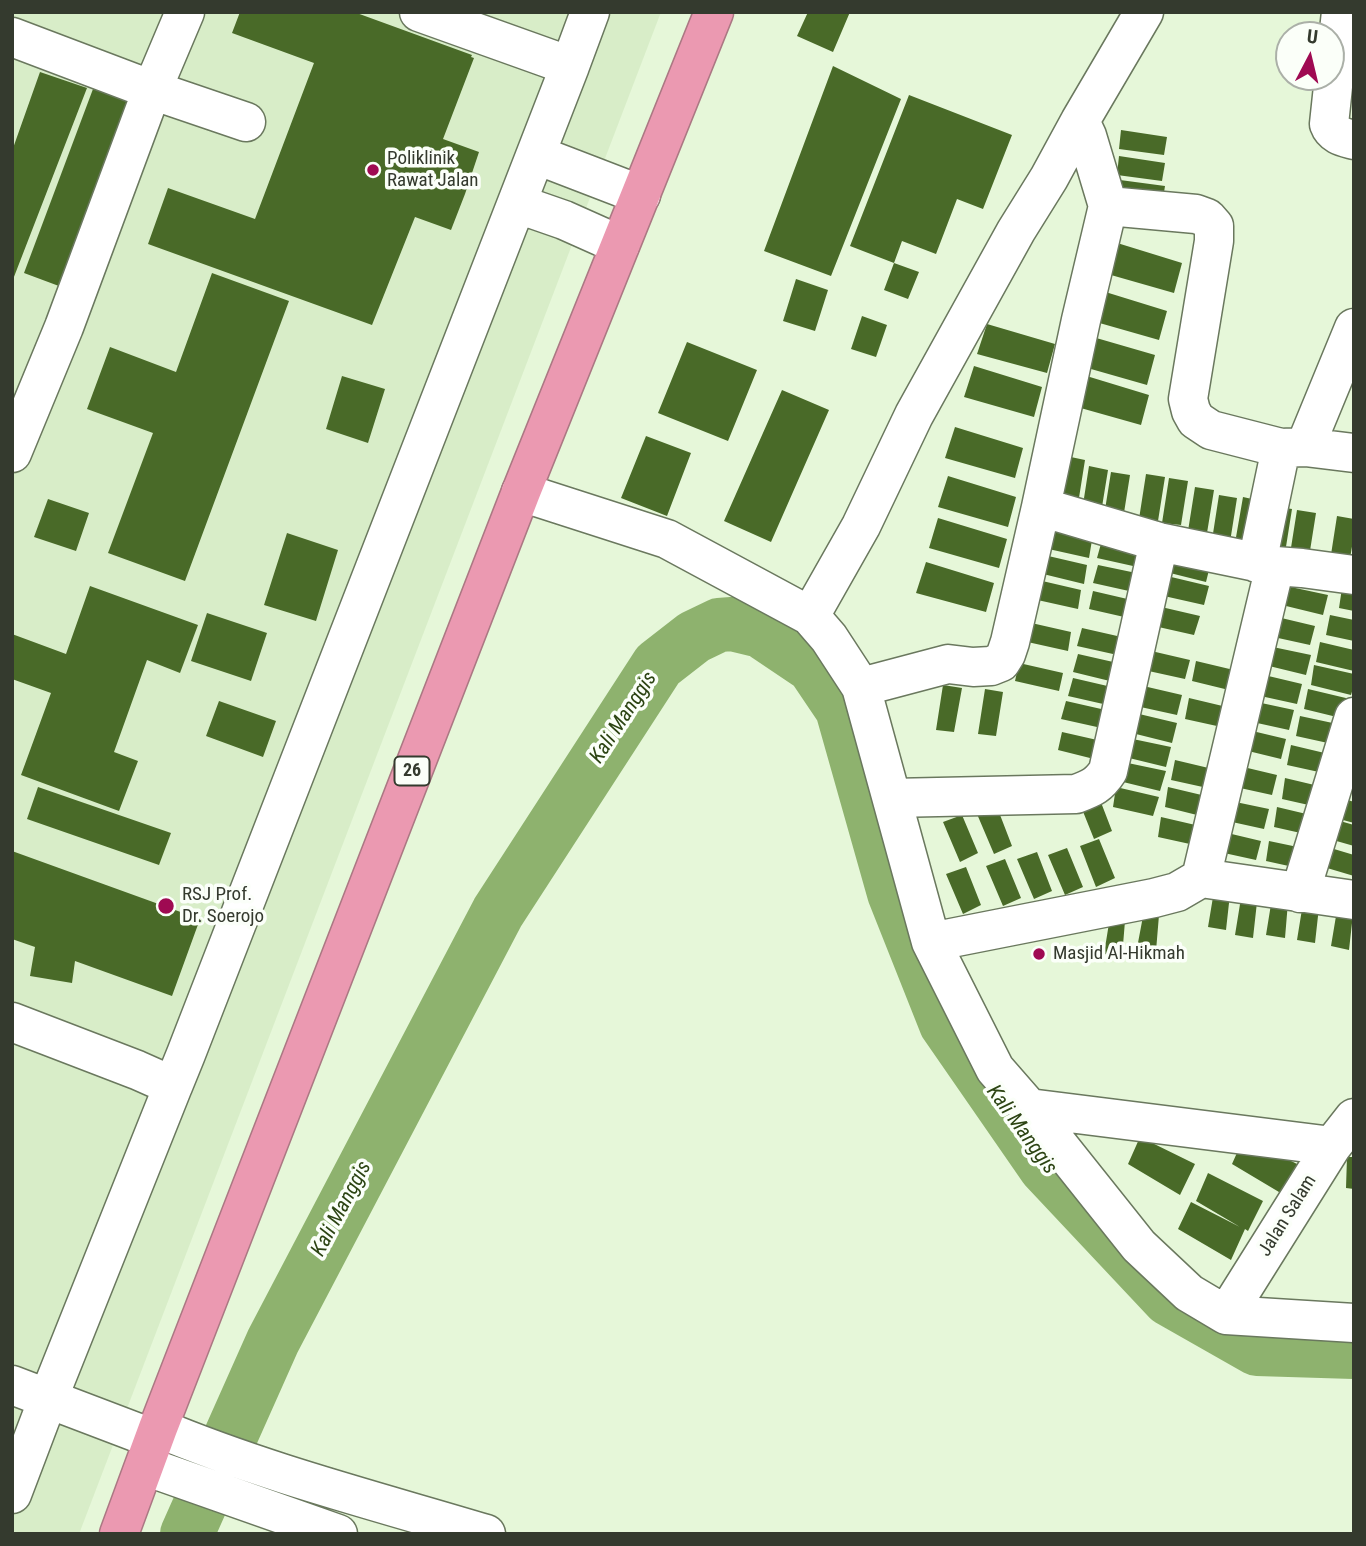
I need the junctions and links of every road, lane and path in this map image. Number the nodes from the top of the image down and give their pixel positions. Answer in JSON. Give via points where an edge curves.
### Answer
{"nodes":[{"id":1,"x":185,"y":12,"type":"edge"},
{"id":2,"x":419,"y":12,"type":"edge"},
{"id":3,"x":590,"y":12,"type":"edge"},
{"id":4,"x":715,"y":12,"type":"edge"},
{"id":5,"x":1144,"y":12,"type":"edge"},
{"id":6,"x":1341,"y":12,"type":"edge"},
{"id":7,"x":12,"y":37,"type":"edge"},
{"id":8,"x":570,"y":66,"type":"junction"},
{"id":9,"x":152,"y":90,"type":"junction"},
{"id":10,"x":246,"y":121,"type":"dead end"},
{"id":11,"x":1080,"y":121,"type":"junction"},
{"id":12,"x":1354,"y":140,"type":"edge"},
{"id":13,"x":537,"y":155,"type":"junction"},
{"id":14,"x":641,"y":195,"type":"junction"},
{"id":15,"x":517,"y":204,"type":"junction"},
{"id":16,"x":1108,"y":206,"type":"junction"},
{"id":17,"x":621,"y":245,"type":"junction"},
{"id":18,"x":1354,"y":328,"type":"edge"},
{"id":19,"x":1293,"y":447,"type":"junction"},
{"id":20,"x":12,"y":453,"type":"edge"},
{"id":21,"x":1354,"y":453,"type":"edge"},
{"id":22,"x":520,"y":492,"type":"junction"},
{"id":23,"x":1041,"y":507,"type":"junction"},
{"id":24,"x":1159,"y":542,"type":"junction"},
{"id":25,"x":1266,"y":564,"type":"junction"},
{"id":26,"x":1354,"y":575,"type":"edge"},
{"id":27,"x":810,"y":616,"type":"junction"},
{"id":28,"x":861,"y":687,"type":"junction"},
{"id":29,"x":1354,"y":717,"type":"edge"},
{"id":30,"x":892,"y":798,"type":"junction"},
{"id":31,"x":1201,"y":878,"type":"junction"},
{"id":32,"x":1300,"y":892,"type":"junction"},
{"id":33,"x":1354,"y":900,"type":"edge"},
{"id":34,"x":931,"y":942,"type":"junction"},
{"id":35,"x":12,"y":1022,"type":"edge"},
{"id":36,"x":173,"y":1086,"type":"junction"},
{"id":37,"x":1029,"y":1108,"type":"junction"},
{"id":38,"x":1343,"y":1132,"type":"edge"},
{"id":39,"x":1226,"y":1315,"type":"junction"},
{"id":40,"x":1354,"y":1323,"type":"edge"},
{"id":41,"x":12,"y":1385,"type":"edge"},
{"id":42,"x":48,"y":1399,"type":"junction"},
{"id":43,"x":152,"y":1444,"type":"junction"},
{"id":44,"x":195,"y":1463,"type":"junction"},
{"id":45,"x":12,"y":1494,"type":"edge"},
{"id":46,"x":327,"y":1532,"type":"edge"},
{"id":47,"x":119,"y":1534,"type":"edge"},
{"id":48,"x":486,"y":1534,"type":"edge"}],
"edges":[{"from":1,"to":9,"type":"street"},
{"from":2,"to":8,"type":"street"},
{"from":3,"to":8,"type":"street"},
{"from":4,"to":14,"type":"highway","number":"26"},
{"from":5,"to":11,"type":"street"},
{"from":6,"to":12,"type":"street","via":[[1329,124],[1338,135]]},
{"from":7,"to":9,"type":"street"},
{"from":8,"to":13,"type":"street"},
{"from":9,"to":10,"type":"street"},
{"from":9,"to":20,"type":"street"},
{"from":11,"to":16,"type":"street"},
{"from":11,"to":27,"type":"street","via":[[914,415],[861,526]]},
{"from":13,"to":14,"type":"street"},
{"from":13,"to":15,"type":"street"},
{"from":14,"to":17,"type":"highway","number":"26"},
{"from":15,"to":17,"type":"street"},
{"from":15,"to":36,"type":"street"},
{"from":16,"to":19,"type":"street","via":[[1196,214],[1214,226],[1188,399],[1191,411],[1211,430]]},
{"from":16,"to":23,"type":"street"},
{"from":17,"to":22,"type":"highway","number":"26"},
{"from":18,"to":19,"type":"street"},
{"from":19,"to":21,"type":"street"},
{"from":19,"to":25,"type":"street"},
{"from":22,"to":27,"type":"street","via":[[667,539]]},
{"from":22,"to":43,"type":"highway","number":"26"},
{"from":23,"to":24,"type":"street"},
{"from":23,"to":28,"type":"street","via":[[1010,642],[1001,662],[973,667],[948,664]]},
{"from":24,"to":25,"type":"street"},
{"from":24,"to":30,"type":"street","via":[[1108,771],[1102,781],[1076,794]]},
{"from":25,"to":26,"type":"street"},
{"from":25,"to":31,"type":"street"},
{"from":27,"to":28,"type":"street"},
{"from":28,"to":30,"type":"street"},
{"from":29,"to":32,"type":"street"},
{"from":30,"to":34,"type":"street"},
{"from":31,"to":32,"type":"street"},
{"from":31,"to":34,"type":"street","via":[[1154,898]]},
{"from":32,"to":33,"type":"street"},
{"from":34,"to":37,"type":"street","via":[[995,1069]]},
{"from":35,"to":36,"type":"street"},
{"from":36,"to":42,"type":"street"},
{"from":37,"to":38,"type":"street"},
{"from":37,"to":39,"type":"street","via":[[1139,1246],[1189,1293]]},
{"from":38,"to":39,"type":"street","name":"Jalan Salam"},
{"from":39,"to":40,"type":"street"},
{"from":41,"to":42,"type":"street"},
{"from":42,"to":43,"type":"street"},
{"from":42,"to":45,"type":"street"},
{"from":43,"to":44,"type":"street"},
{"from":43,"to":47,"type":"highway","number":"26"},
{"from":44,"to":46,"type":"street","via":[[251,1503]]},
{"from":44,"to":48,"type":"street","via":[[273,1470]]}]}
